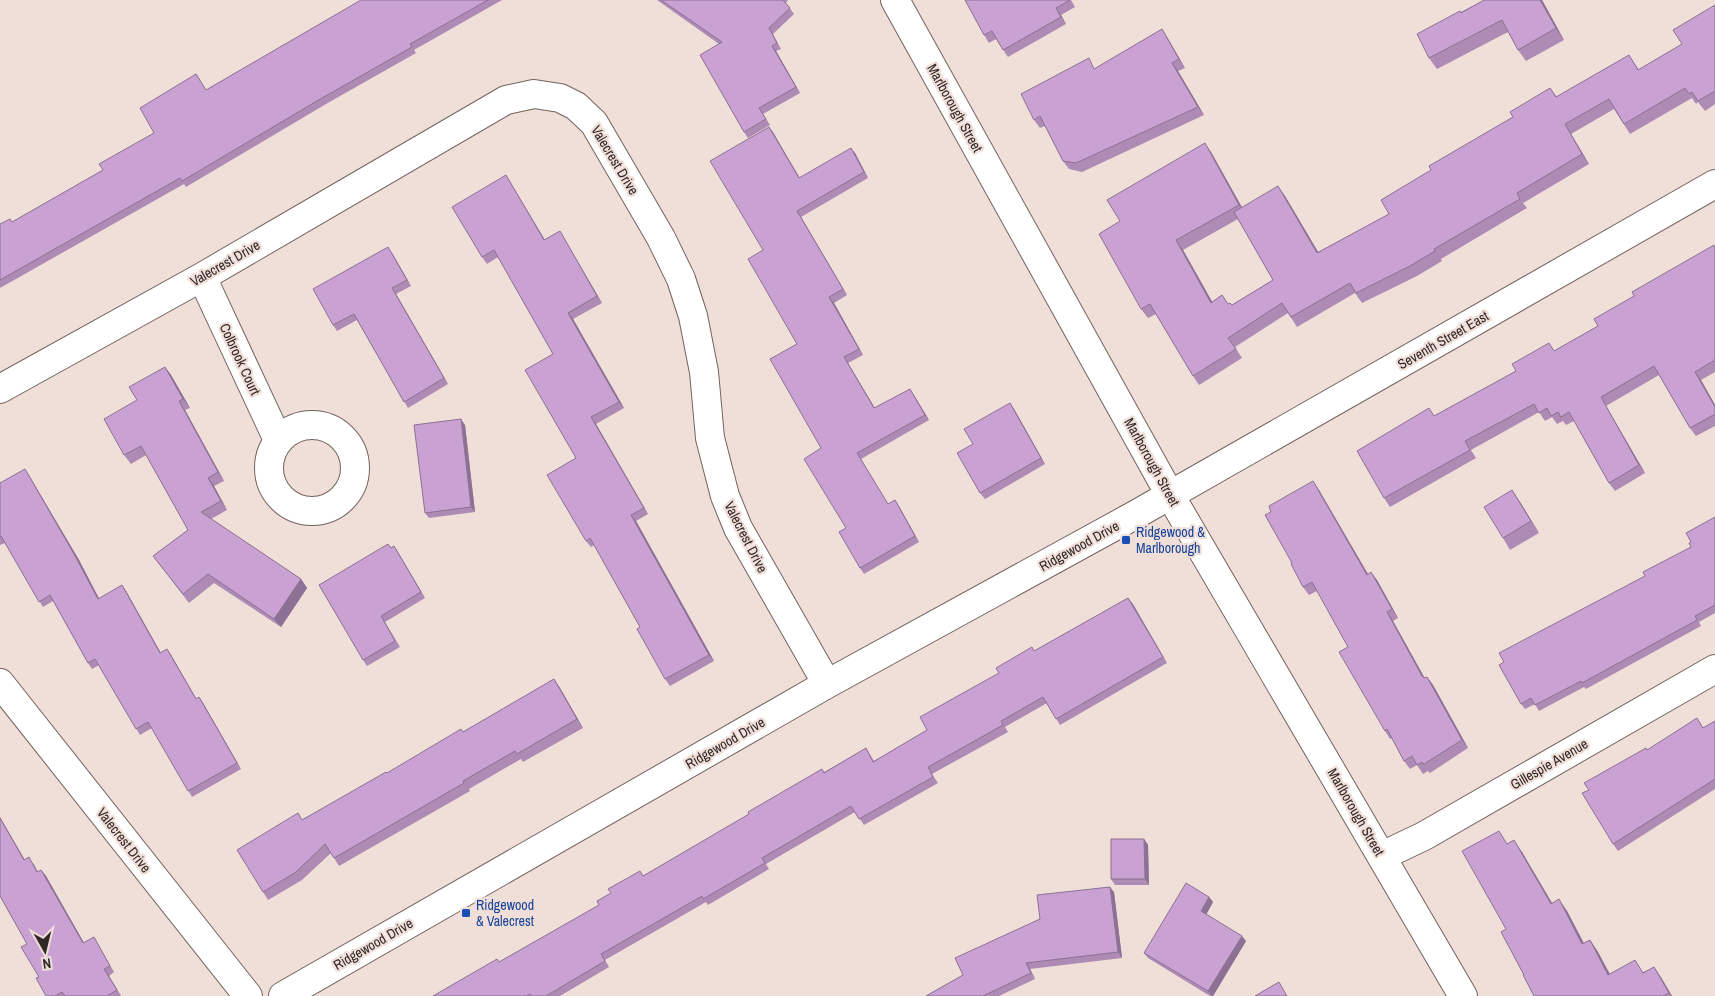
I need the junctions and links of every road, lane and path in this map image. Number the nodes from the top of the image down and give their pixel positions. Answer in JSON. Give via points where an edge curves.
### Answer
{"nodes":[{"id":1,"x":895,"y":0,"type":"edge"},
{"id":2,"x":1715,"y":184,"type":"edge"},
{"id":3,"x":202,"y":277,"type":"junction"},
{"id":4,"x":0,"y":388,"type":"edge"},
{"id":5,"x":278,"y":440,"type":"dead end"},
{"id":6,"x":1170,"y":495,"type":"junction"},
{"id":7,"x":1715,"y":669,"type":"edge"},
{"id":8,"x":0,"y":684,"type":"edge"},
{"id":9,"x":827,"y":684,"type":"junction"},
{"id":10,"x":1382,"y":856,"type":"junction"},
{"id":11,"x":248,"y":996,"type":"edge"},
{"id":12,"x":283,"y":996,"type":"edge"},
{"id":13,"x":1463,"y":996,"type":"edge"}],
"edges":[{"from":1,"to":6,"type":"street","name":"Marlborough Street"},
{"from":2,"to":6,"type":"street","name":"Seventh Street East"},
{"from":3,"to":4,"type":"street","name":"Valecrest Drive"},
{"from":3,"to":5,"type":"street","name":"Colbrook Court"},
{"from":3,"to":9,"type":"street","name":"Valecrest Drive","via":[[506,100],[534,94],[560,98],[576,106],[594,123],[681,279],[699,342],[710,438],[725,496],[738,528]]},
{"from":6,"to":9,"type":"street","name":"Ridgewood Drive"},
{"from":6,"to":10,"type":"street","name":"Marlborough Street"},
{"from":7,"to":10,"type":"street","name":"Gillespie Avenue","via":[[1424,836]]},
{"from":8,"to":11,"type":"street","name":"Valecrest Drive"},
{"from":9,"to":12,"type":"street","name":"Ridgewood Drive"},
{"from":10,"to":13,"type":"street","name":"Marlborough Street"}]}
